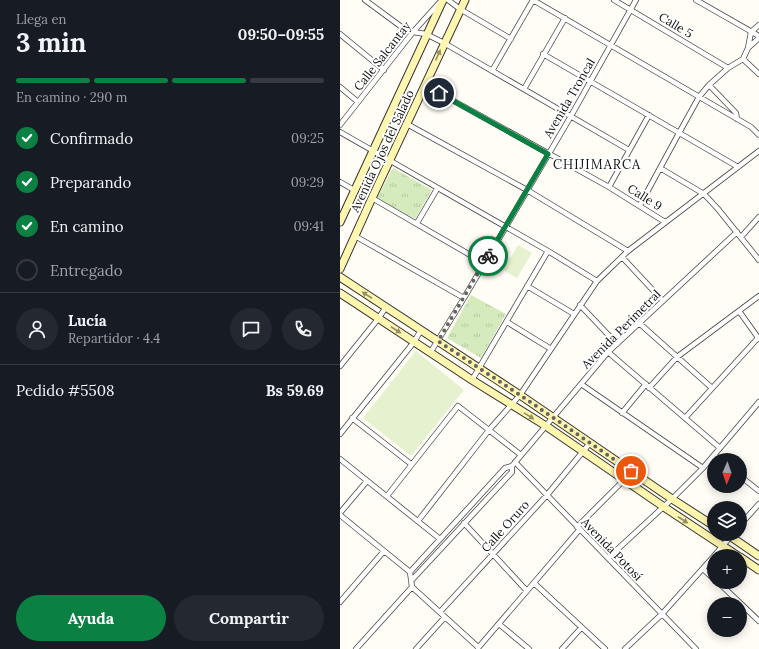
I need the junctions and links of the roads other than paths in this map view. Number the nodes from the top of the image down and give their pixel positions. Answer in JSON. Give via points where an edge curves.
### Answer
{"nodes":[{"id":1,"x":365,"y":0,"type":"edge"},
{"id":2,"x":442,"y":0,"type":"edge"},
{"id":3,"x":448,"y":0,"type":"edge"},
{"id":4,"x":465,"y":0,"type":"edge"},
{"id":5,"x":533,"y":0,"type":"edge"},
{"id":6,"x":614,"y":0,"type":"edge"},
{"id":7,"x":637,"y":0,"type":"edge"},
{"id":8,"x":696,"y":0,"type":"edge"},
{"id":9,"x":460,"y":9,"type":"junction"},
{"id":10,"x":631,"y":10,"type":"junction"},
{"id":11,"x":565,"y":18,"type":"junction"},
{"id":12,"x":759,"y":25,"type":"edge"},
{"id":13,"x":413,"y":32,"type":"junction"},
{"id":14,"x":751,"y":32,"type":"junction"},
{"id":15,"x":340,"y":34,"type":"edge"},
{"id":16,"x":426,"y":34,"type":"junction"},
{"id":17,"x":759,"y":37,"type":"edge"},
{"id":18,"x":511,"y":39,"type":"junction"},
{"id":19,"x":444,"y":43,"type":"junction"},
{"id":20,"x":611,"y":45,"type":"junction"},
{"id":21,"x":748,"y":48,"type":"junction"},
{"id":22,"x":543,"y":54,"type":"junction"},
{"id":23,"x":743,"y":59,"type":"junction"},
{"id":24,"x":728,"y":68,"type":"junction"},
{"id":25,"x":384,"y":70,"type":"junction"},
{"id":26,"x":492,"y":71,"type":"junction"},
{"id":27,"x":759,"y":74,"type":"edge"},
{"id":28,"x":591,"y":82,"type":"junction"},
{"id":29,"x":425,"y":85,"type":"junction"},
{"id":30,"x":709,"y":85,"type":"junction"},
{"id":31,"x":340,"y":87,"type":"edge"},
{"id":32,"x":524,"y":89,"type":"junction"},
{"id":33,"x":699,"y":97,"type":"junction"},
{"id":34,"x":358,"y":102,"type":"junction"},
{"id":35,"x":649,"y":115,"type":"junction"},
{"id":36,"x":570,"y":116,"type":"junction"},
{"id":37,"x":737,"y":119,"type":"junction"},
{"id":38,"x":407,"y":124,"type":"junction"},
{"id":39,"x":340,"y":125,"type":"edge"},
{"id":40,"x":340,"y":132,"type":"edge"},
{"id":41,"x":678,"y":133,"type":"junction"},
{"id":42,"x":759,"y":135,"type":"edge"},
{"id":43,"x":629,"y":150,"type":"junction"},
{"id":44,"x":373,"y":151,"type":"junction"},
{"id":45,"x":759,"y":151,"type":"edge"},
{"id":46,"x":548,"y":154,"type":"junction"},
{"id":47,"x":390,"y":161,"type":"junction"},
{"id":48,"x":738,"y":167,"type":"junction"},
{"id":49,"x":660,"y":168,"type":"junction"},
{"id":50,"x":340,"y":182,"type":"edge"},
{"id":51,"x":609,"y":187,"type":"junction"},
{"id":52,"x":437,"y":189,"type":"junction"},
{"id":53,"x":354,"y":190,"type":"junction"},
{"id":54,"x":527,"y":190,"type":"junction"},
{"id":55,"x":704,"y":194,"type":"junction"},
{"id":56,"x":372,"y":198,"type":"junction"},
{"id":57,"x":640,"y":205,"type":"junction"},
{"id":58,"x":759,"y":217,"type":"edge"},
{"id":59,"x":340,"y":222,"type":"edge"},
{"id":60,"x":665,"y":222,"type":"junction"},
{"id":61,"x":417,"y":223,"type":"junction"},
{"id":62,"x":505,"y":226,"type":"junction"},
{"id":63,"x":737,"y":232,"type":"junction"},
{"id":64,"x":355,"y":236,"type":"junction"},
{"id":65,"x":742,"y":238,"type":"junction"},
{"id":66,"x":548,"y":251,"type":"junction"},
{"id":67,"x":628,"y":251,"type":"junction"},
{"id":68,"x":622,"y":257,"type":"junction"},
{"id":69,"x":759,"y":260,"type":"edge"},
{"id":70,"x":484,"y":263,"type":"junction"},
{"id":71,"x":340,"y":269,"type":"edge"},
{"id":72,"x":340,"y":277,"type":"edge"},
{"id":73,"x":596,"y":281,"type":"junction"},
{"id":74,"x":528,"y":286,"type":"junction"},
{"id":75,"x":340,"y":293,"type":"edge"},
{"id":76,"x":759,"y":296,"type":"edge"},
{"id":77,"x":464,"y":298,"type":"junction"},
{"id":78,"x":662,"y":301,"type":"junction"},
{"id":79,"x":580,"y":305,"type":"junction"},
{"id":80,"x":386,"y":307,"type":"junction"},
{"id":81,"x":739,"y":311,"type":"junction"},
{"id":82,"x":574,"y":314,"type":"junction"},
{"id":83,"x":378,"y":319,"type":"junction"},
{"id":84,"x":507,"y":322,"type":"junction"},
{"id":85,"x":639,"y":323,"type":"junction"},
{"id":86,"x":421,"y":330,"type":"junction"},
{"id":87,"x":758,"y":339,"type":"edge"},
{"id":88,"x":438,"y":341,"type":"junction"},
{"id":89,"x":414,"y":342,"type":"junction"},
{"id":90,"x":617,"y":344,"type":"junction"},
{"id":91,"x":551,"y":349,"type":"junction"},
{"id":92,"x":608,"y":352,"type":"junction"},
{"id":93,"x":430,"y":353,"type":"junction"},
{"id":94,"x":677,"y":357,"type":"junction"},
{"id":95,"x":340,"y":366,"type":"edge"},
{"id":96,"x":480,"y":369,"type":"junction"},
{"id":97,"x":472,"y":380,"type":"junction"},
{"id":98,"x":581,"y":384,"type":"junction"},
{"id":99,"x":647,"y":386,"type":"junction"},
{"id":100,"x":712,"y":388,"type":"junction"},
{"id":101,"x":520,"y":395,"type":"junction"},
{"id":102,"x":759,"y":402,"type":"edge"},
{"id":103,"x":510,"y":405,"type":"junction"},
{"id":104,"x":622,"y":413,"type":"junction"},
{"id":105,"x":352,"y":418,"type":"junction"},
{"id":106,"x":553,"y":418,"type":"junction"},
{"id":107,"x":685,"y":418,"type":"junction"},
{"id":108,"x":546,"y":426,"type":"junction"},
{"id":109,"x":489,"y":430,"type":"junction"},
{"id":110,"x":340,"y":434,"type":"edge"},
{"id":111,"x":590,"y":443,"type":"junction"},
{"id":112,"x":720,"y":448,"type":"junction"},
{"id":113,"x":583,"y":452,"type":"junction"},
{"id":114,"x":716,"y":453,"type":"edge"},
{"id":115,"x":521,"y":455,"type":"junction"},
{"id":116,"x":340,"y":459,"type":"edge"},
{"id":117,"x":411,"y":464,"type":"junction"},
{"id":118,"x":514,"y":464,"type":"junction"},
{"id":119,"x":707,"y":464,"type":"edge"},
{"id":120,"x":703,"y":468,"type":"junction"},
{"id":121,"x":631,"y":471,"type":"junction"},
{"id":122,"x":624,"y":480,"type":"junction"},
{"id":123,"x":367,"y":481,"type":"junction"},
{"id":124,"x":747,"y":482,"type":"edge"},
{"id":125,"x":759,"y":491,"type":"edge"},
{"id":126,"x":547,"y":495,"type":"junction"},
{"id":127,"x":387,"y":496,"type":"junction"},
{"id":128,"x":672,"y":499,"type":"junction"},
{"id":129,"x":759,"y":504,"type":"edge"},
{"id":130,"x":664,"y":508,"type":"junction"},
{"id":131,"x":340,"y":514,"type":"edge"},
{"id":132,"x":747,"y":517,"type":"edge"},
{"id":133,"x":418,"y":521,"type":"junction"},
{"id":134,"x":707,"y":522,"type":"edge"},
{"id":135,"x":464,"y":523,"type":"junction"},
{"id":136,"x":578,"y":528,"type":"junction"},
{"id":137,"x":440,"y":539,"type":"junction"},
{"id":138,"x":726,"y":541,"type":"edge"},
{"id":139,"x":738,"y":541,"type":"edge"},
{"id":140,"x":723,"y":546,"type":"junction"},
{"id":141,"x":720,"y":549,"type":"edge"},
{"id":142,"x":727,"y":549,"type":"edge"},
{"id":143,"x":384,"y":551,"type":"junction"},
{"id":144,"x":494,"y":554,"type":"junction"},
{"id":145,"x":759,"y":556,"type":"edge"},
{"id":146,"x":608,"y":558,"type":"junction"},
{"id":147,"x":747,"y":562,"type":"edge"},
{"id":148,"x":707,"y":564,"type":"edge"},
{"id":149,"x":703,"y":568,"type":"junction"},
{"id":150,"x":759,"y":570,"type":"edge"},
{"id":151,"x":410,"y":572,"type":"junction"},
{"id":152,"x":707,"y":572,"type":"edge"},
{"id":153,"x":411,"y":581,"type":"junction"},
{"id":154,"x":534,"y":583,"type":"junction"},
{"id":155,"x":412,"y":587,"type":"junction"},
{"id":156,"x":725,"y":589,"type":"edge"},
{"id":157,"x":527,"y":591,"type":"junction"},
{"id":158,"x":340,"y":602,"type":"edge"},
{"id":159,"x":440,"y":612,"type":"junction"},
{"id":160,"x":662,"y":614,"type":"junction"},
{"id":161,"x":445,"y":617,"type":"junction"},
{"id":162,"x":759,"y":621,"type":"edge"},
{"id":163,"x":499,"y":624,"type":"junction"},
{"id":164,"x":581,"y":628,"type":"junction"},
{"id":165,"x":477,"y":648,"type":"edge"},
{"id":166,"x":356,"y":649,"type":"edge"},
{"id":167,"x":416,"y":649,"type":"edge"},
{"id":168,"x":529,"y":649,"type":"edge"},
{"id":169,"x":562,"y":649,"type":"edge"},
{"id":170,"x":605,"y":649,"type":"edge"},
{"id":171,"x":625,"y":649,"type":"edge"},
{"id":172,"x":696,"y":649,"type":"edge"}],
"edges":[{"from":1,"to":13,"type":"street","via":[[397,25]]},
{"from":2,"to":13,"type":"street","name":"Calle Salcantay"},
{"from":2,"to":16,"type":"street","name":"Avenida Ojos del Salado"},
{"from":3,"to":9,"type":"street"},
{"from":4,"to":9,"type":"street","name":"Avenida Ojos del Salado"},
{"from":5,"to":11,"type":"street"},
{"from":5,"to":18,"type":"street"},
{"from":6,"to":10,"type":"street","name":"Calle 5"},
{"from":7,"to":10,"type":"street","name":"Avenida Troncal"},
{"from":8,"to":14,"type":"street"},
{"from":9,"to":18,"type":"street"},
{"from":9,"to":19,"type":"street","name":"Avenida Ojos del Salado"},
{"from":10,"to":20,"type":"street","name":"Avenida Troncal"},
{"from":10,"to":24,"type":"street","name":"Calle 5"},
{"from":11,"to":20,"type":"street"},
{"from":11,"to":22,"type":"street"},
{"from":12,"to":14,"type":"street"},
{"from":13,"to":16,"type":"street"},
{"from":13,"to":25,"type":"street","name":"Calle Salcantay"},
{"from":14,"to":17,"type":"street"},
{"from":14,"to":21,"type":"street"},
{"from":15,"to":25,"type":"street"},
{"from":16,"to":19,"type":"street"},
{"from":16,"to":44,"type":"street","name":"Avenida Ojos del Salado"},
{"from":17,"to":21,"type":"street"},
{"from":18,"to":26,"type":"street"},
{"from":19,"to":26,"type":"street"},
{"from":29,"to":19,"type":"street","name":"Avenida Ojos del Salado","one_way":true},
{"from":20,"to":28,"type":"street","name":"Avenida Troncal"},
{"from":20,"to":33,"type":"street"},
{"from":21,"to":23,"type":"street"},
{"from":22,"to":28,"type":"street"},
{"from":22,"to":32,"type":"street"},
{"from":23,"to":24,"type":"street"},
{"from":23,"to":27,"type":"street"},
{"from":24,"to":30,"type":"street"},
{"from":25,"to":34,"type":"street","name":"Calle Salcantay"},
{"from":26,"to":32,"type":"street"},
{"from":28,"to":35,"type":"street"},
{"from":28,"to":36,"type":"street","name":"Avenida Troncal"},
{"from":29,"to":38,"type":"street","name":"Avenida Ojos del Salado"},
{"from":29,"to":46,"type":"street","name":"Calle 9"},
{"from":30,"to":33,"type":"street"},
{"from":30,"to":37,"type":"street","via":[[736,113]]},
{"from":31,"to":34,"type":"street"},
{"from":32,"to":36,"type":"street"},
{"from":33,"to":37,"type":"street"},
{"from":33,"to":41,"type":"street"},
{"from":34,"to":39,"type":"street","name":"Calle Salcantay"},
{"from":35,"to":41,"type":"street"},
{"from":35,"to":43,"type":"street"},
{"from":36,"to":43,"type":"street"},
{"from":36,"to":46,"type":"street","name":"Avenida Troncal"},
{"from":37,"to":42,"type":"street"},
{"from":38,"to":47,"type":"street","name":"Avenida Ojos del Salado"},
{"from":38,"to":54,"type":"street"},
{"from":40,"to":44,"type":"street"},
{"from":41,"to":48,"type":"street"},
{"from":41,"to":49,"type":"street"},
{"from":43,"to":51,"type":"street"},
{"from":44,"to":47,"type":"street"},
{"from":44,"to":53,"type":"street","name":"Avenida Ojos del Salado"},
{"from":45,"to":48,"type":"street"},
{"from":46,"to":51,"type":"street","name":"Calle 9"},
{"from":46,"to":54,"type":"street","name":"Avenida Troncal"},
{"from":47,"to":52,"type":"street"},
{"from":47,"to":56,"type":"street","name":"Avenida Ojos del Salado"},
{"from":48,"to":55,"type":"street"},
{"from":49,"to":55,"type":"street"},
{"from":49,"to":57,"type":"street"},
{"from":50,"to":53,"type":"street"},
{"from":51,"to":57,"type":"street","name":"Calle 9"},
{"from":52,"to":61,"type":"street"},
{"from":52,"to":62,"type":"street"},
{"from":53,"to":59,"type":"street","name":"Avenida Ojos del Salado"},
{"from":54,"to":62,"type":"street","name":"Avenida Troncal"},
{"from":54,"to":67,"type":"street"},
{"from":55,"to":60,"type":"street"},
{"from":55,"to":63,"type":"street"},
{"from":56,"to":61,"type":"street"},
{"from":56,"to":64,"type":"street","name":"Avenida Ojos del Salado"},
{"from":57,"to":60,"type":"street","name":"Calle 9"},
{"from":58,"to":65,"type":"street"},
{"from":60,"to":67,"type":"street"},
{"from":61,"to":70,"type":"street"},
{"from":62,"to":66,"type":"street"},
{"from":62,"to":70,"type":"street","name":"Avenida Troncal"},
{"from":63,"to":65,"type":"street"},
{"from":63,"to":78,"type":"street","name":"Avenida Perímetral"},
{"from":64,"to":71,"type":"street","name":"Avenida Ojos del Salado"},
{"from":64,"to":77,"type":"street"},
{"from":65,"to":69,"type":"street"},
{"from":66,"to":73,"type":"street"},
{"from":66,"to":74,"type":"street"},
{"from":67,"to":68,"type":"street"},
{"from":68,"to":73,"type":"street"},
{"from":68,"to":78,"type":"street"},
{"from":70,"to":77,"type":"street","name":"Avenida Troncal"},
{"from":80,"to":72,"type":"street","one_way":true},
{"from":73,"to":79,"type":"street"},
{"from":74,"to":82,"type":"street"},
{"from":74,"to":84,"type":"street"},
{"from":75,"to":83,"type":"street"},
{"from":76,"to":81,"type":"street"},
{"from":77,"to":88,"type":"street","name":"Avenida Troncal"},
{"from":78,"to":85,"type":"street","name":"Avenida Perímetral"},
{"from":79,"to":82,"type":"street"},
{"from":79,"to":90,"type":"street"},
{"from":80,"to":83,"type":"street"},
{"from":80,"to":86,"type":"street"},
{"from":81,"to":87,"type":"street"},
{"from":81,"to":94,"type":"street"},
{"from":82,"to":91,"type":"street"},
{"from":83,"to":89,"type":"street","one_way":true},
{"from":83,"to":95,"type":"street"},
{"from":84,"to":91,"type":"street"},
{"from":84,"to":96,"type":"street"},
{"from":85,"to":90,"type":"street","name":"Avenida Perímetral"},
{"from":85,"to":94,"type":"street"},
{"from":86,"to":88,"type":"street"},
{"from":86,"to":89,"type":"street"},
{"from":87,"to":100,"type":"street"},
{"from":88,"to":93,"type":"street","name":"Avenida Troncal"},
{"from":88,"to":96,"type":"street"},
{"from":89,"to":93,"type":"street"},
{"from":89,"to":105,"type":"street"},
{"from":90,"to":92,"type":"street","name":"Avenida Perímetral"},
{"from":91,"to":101,"type":"street"},
{"from":92,"to":98,"type":"street","name":"Avenida Perímetral"},
{"from":92,"to":99,"type":"street"},
{"from":93,"to":97,"type":"street"},
{"from":94,"to":99,"type":"street"},
{"from":94,"to":100,"type":"street"},
{"from":96,"to":97,"type":"street"},
{"from":96,"to":101,"type":"street"},
{"from":97,"to":103,"type":"street"},
{"from":98,"to":104,"type":"street"},
{"from":98,"to":106,"type":"street","name":"Avenida Perímetral"},
{"from":99,"to":104,"type":"street"},
{"from":99,"to":107,"type":"street"},
{"from":100,"to":107,"type":"street"},
{"from":101,"to":103,"type":"street"},
{"from":101,"to":106,"type":"street"},
{"from":102,"to":112,"type":"street"},
{"from":103,"to":108,"type":"street","one_way":true},
{"from":103,"to":109,"type":"street"},
{"from":104,"to":120,"type":"street"},
{"from":105,"to":110,"type":"street"},
{"from":105,"to":117,"type":"street"},
{"from":106,"to":108,"type":"street","name":"Avenida Perímetral"},
{"from":106,"to":111,"type":"street"},
{"from":107,"to":112,"type":"street"},
{"from":108,"to":113,"type":"street"},
{"from":108,"to":115,"type":"street","name":"Avenida Perímetral"},
{"from":109,"to":115,"type":"street"},
{"from":109,"to":117,"type":"street","via":[[458,406]]},
{"from":109,"to":133,"type":"street"},
{"from":111,"to":113,"type":"street","name":"Calle Oruro"},
{"from":111,"to":121,"type":"street"},
{"from":112,"to":114,"type":"street"},
{"from":113,"to":122,"type":"street"},
{"from":113,"to":126,"type":"street","name":"Calle Oruro"},
{"from":115,"to":118,"type":"street","name":"Avenida Perímetral"},
{"from":116,"to":123,"type":"street"},
{"from":117,"to":127,"type":"street"},
{"from":118,"to":126,"type":"street","name":"Avenida Potosí"},
{"from":118,"to":135,"type":"street","via":[[512,472]]},
{"from":118,"to":137,"type":"street","via":[[506,468]]},
{"from":119,"to":120,"type":"street"},
{"from":120,"to":128,"type":"street"},
{"from":121,"to":122,"type":"street"},
{"from":121,"to":128,"type":"street"},
{"from":122,"to":130,"type":"street"},
{"from":122,"to":136,"type":"street"},
{"from":123,"to":127,"type":"street"},
{"from":123,"to":131,"type":"street"},
{"from":124,"to":125,"type":"street"},
{"from":126,"to":136,"type":"street","name":"Avenida Potosí"},
{"from":126,"to":144,"type":"street","name":"Calle Oruro"},
{"from":127,"to":133,"type":"street"},
{"from":128,"to":130,"type":"street"},
{"from":128,"to":134,"type":"street"},
{"from":129,"to":132,"type":"street"},
{"from":130,"to":140,"type":"street","one_way":true},
{"from":130,"to":146,"type":"street"},
{"from":131,"to":143,"type":"street"},
{"from":133,"to":137,"type":"street"},
{"from":135,"to":144,"type":"street"},
{"from":135,"to":153,"type":"street"},
{"from":136,"to":146,"type":"street","name":"Avenida Potosí"},
{"from":136,"to":154,"type":"street"},
{"from":137,"to":151,"type":"street"},
{"from":138,"to":140,"type":"street"},
{"from":139,"to":145,"type":"street"},
{"from":140,"to":141,"type":"street"},
{"from":140,"to":142,"type":"street"},
{"from":143,"to":151,"type":"street"},
{"from":143,"to":158,"type":"street"},
{"from":144,"to":157,"type":"street"},
{"from":144,"to":159,"type":"street","name":"Calle Oruro"},
{"from":146,"to":160,"type":"street","name":"Avenida Potosí"},
{"from":147,"to":150,"type":"street"},
{"from":148,"to":149,"type":"street"},
{"from":149,"to":152,"type":"street"},
{"from":149,"to":160,"type":"street"},
{"from":151,"to":153,"type":"street"},
{"from":153,"to":155,"type":"street"},
{"from":154,"to":157,"type":"street"},
{"from":154,"to":164,"type":"street"},
{"from":155,"to":159,"type":"street"},
{"from":155,"to":166,"type":"street"},
{"from":156,"to":162,"type":"street"},
{"from":157,"to":163,"type":"street"},
{"from":159,"to":161,"type":"street"},
{"from":160,"to":171,"type":"street"},
{"from":160,"to":172,"type":"street","name":"Avenida Potosí"},
{"from":161,"to":165,"type":"street"},
{"from":161,"to":167,"type":"street"},
{"from":163,"to":165,"type":"street"},
{"from":163,"to":168,"type":"street"},
{"from":164,"to":169,"type":"street"},
{"from":164,"to":170,"type":"street"}]}
